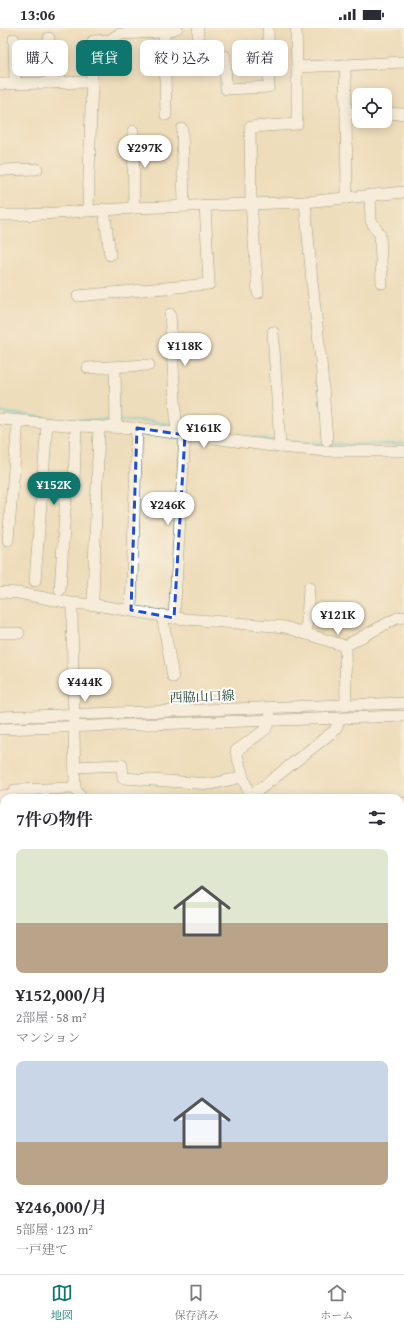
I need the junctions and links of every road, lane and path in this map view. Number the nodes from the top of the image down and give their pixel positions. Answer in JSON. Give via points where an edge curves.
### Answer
{"nodes":[{"id":1,"x":177,"y":28,"type":"edge"},
{"id":2,"x":198,"y":28,"type":"edge"},
{"id":3,"x":268,"y":28,"type":"edge"},
{"id":4,"x":296,"y":28,"type":"edge"},
{"id":5,"x":164,"y":32,"type":"junction"},
{"id":6,"x":49,"y":38,"type":"dead end"},
{"id":7,"x":14,"y":39,"type":"dead end"},
{"id":8,"x":404,"y":62,"type":"edge"},
{"id":9,"x":344,"y":65,"type":"junction"},
{"id":10,"x":298,"y":67,"type":"junction"},
{"id":11,"x":92,"y":82,"type":"junction"},
{"id":12,"x":50,"y":83,"type":"junction"},
{"id":13,"x":0,"y":84,"type":"edge"},
{"id":14,"x":15,"y":84,"type":"junction"},
{"id":15,"x":346,"y":113,"type":"junction"},
{"id":16,"x":352,"y":113,"type":"edge"},
{"id":17,"x":392,"y":113,"type":"edge"},
{"id":18,"x":404,"y":114,"type":"edge"},
{"id":19,"x":166,"y":115,"type":"dead end"},
{"id":20,"x":182,"y":130,"type":"dead end"},
{"id":21,"x":133,"y":131,"type":"dead end"},
{"id":22,"x":37,"y":169,"type":"dead end"},
{"id":23,"x":0,"y":170,"type":"edge"},
{"id":24,"x":404,"y":192,"type":"edge"},
{"id":25,"x":370,"y":195,"type":"junction"},
{"id":26,"x":347,"y":198,"type":"junction"},
{"id":27,"x":305,"y":202,"type":"junction"},
{"id":28,"x":251,"y":203,"type":"junction"},
{"id":29,"x":205,"y":205,"type":"junction"},
{"id":30,"x":184,"y":206,"type":"junction"},
{"id":31,"x":134,"y":208,"type":"junction"},
{"id":32,"x":104,"y":209,"type":"junction"},
{"id":33,"x":88,"y":210,"type":"junction"},
{"id":34,"x":0,"y":215,"type":"edge"},
{"id":35,"x":110,"y":255,"type":"dead end"},
{"id":36,"x":382,"y":283,"type":"dead end"},
{"id":37,"x":258,"y":293,"type":"dead end"},
{"id":38,"x":78,"y":296,"type":"dead end"},
{"id":39,"x":170,"y":314,"type":"dead end"},
{"id":40,"x":273,"y":332,"type":"dead end"},
{"id":41,"x":149,"y":364,"type":"dead end"},
{"id":42,"x":115,"y":367,"type":"junction"},
{"id":43,"x":88,"y":368,"type":"dead end"},
{"id":44,"x":0,"y":419,"type":"edge"},
{"id":45,"x":18,"y":421,"type":"junction"},
{"id":46,"x":116,"y":422,"type":"junction"},
{"id":47,"x":47,"y":424,"type":"junction"},
{"id":48,"x":76,"y":426,"type":"junction"},
{"id":49,"x":99,"y":427,"type":"junction"},
{"id":50,"x":137,"y":428,"type":"junction"},
{"id":51,"x":179,"y":430,"type":"junction"},
{"id":52,"x":327,"y":440,"type":"dead end"},
{"id":53,"x":280,"y":443,"type":"junction"},
{"id":54,"x":404,"y":451,"type":"edge"},
{"id":55,"x":8,"y":540,"type":"dead end"},
{"id":56,"x":35,"y":581,"type":"dead end"},
{"id":57,"x":309,"y":588,"type":"dead end"},
{"id":58,"x":60,"y":590,"type":"dead end"},
{"id":59,"x":0,"y":592,"type":"edge"},
{"id":60,"x":93,"y":598,"type":"dead end"},
{"id":61,"x":131,"y":610,"type":"junction"},
{"id":62,"x":72,"y":612,"type":"dead end"},
{"id":63,"x":162,"y":615,"type":"junction"},
{"id":64,"x":404,"y":617,"type":"edge"},
{"id":65,"x":174,"y":618,"type":"junction"},
{"id":66,"x":0,"y":633,"type":"edge"},
{"id":67,"x":19,"y":633,"type":"dead end"},
{"id":68,"x":306,"y":634,"type":"junction"},
{"id":69,"x":344,"y":646,"type":"junction"},
{"id":70,"x":173,"y":677,"type":"dead end"},
{"id":71,"x":404,"y":703,"type":"edge"},
{"id":72,"x":346,"y":706,"type":"junction"},
{"id":73,"x":270,"y":708,"type":"junction"},
{"id":74,"x":74,"y":714,"type":"junction"},
{"id":75,"x":404,"y":716,"type":"edge"},
{"id":76,"x":0,"y":717,"type":"edge"},
{"id":77,"x":340,"y":719,"type":"junction"},
{"id":78,"x":270,"y":721,"type":"junction"},
{"id":79,"x":74,"y":727,"type":"junction"},
{"id":80,"x":0,"y":730,"type":"edge"},
{"id":81,"x":75,"y":767,"type":"junction"},
{"id":82,"x":243,"y":777,"type":"junction"},
{"id":83,"x":78,"y":793,"type":"edge"},
{"id":84,"x":14,"y":794,"type":"edge"},
{"id":85,"x":249,"y":794,"type":"edge"},
{"id":86,"x":255,"y":794,"type":"edge"}],
"edges":[{"from":1,"to":5,"type":"street"},
{"from":2,"to":3,"type":"street","via":[[198,57],[225,56],[226,89],[269,87]]},
{"from":4,"to":10,"type":"street"},
{"from":5,"to":11,"type":"street","via":[[119,34],[110,40],[93,41]]},
{"from":5,"to":19,"type":"street"},
{"from":6,"to":12,"type":"street"},
{"from":7,"to":14,"type":"street"},
{"from":8,"to":9,"type":"street"},
{"from":9,"to":10,"type":"street"},
{"from":9,"to":15,"type":"street"},
{"from":10,"to":28,"type":"street","via":[[297,124],[250,127]]},
{"from":11,"to":12,"type":"street"},
{"from":11,"to":33,"type":"street"},
{"from":12,"to":14,"type":"street"},
{"from":13,"to":14,"type":"street"},
{"from":15,"to":16,"type":"street"},
{"from":15,"to":26,"type":"street"},
{"from":17,"to":18,"type":"street"},
{"from":20,"to":30,"type":"street"},
{"from":21,"to":31,"type":"street"},
{"from":22,"to":23,"type":"street"},
{"from":24,"to":25,"type":"street"},
{"from":25,"to":26,"type":"street"},
{"from":25,"to":36,"type":"street","via":[[371,221],[380,235]]},
{"from":26,"to":27,"type":"street"},
{"from":27,"to":28,"type":"street"},
{"from":27,"to":52,"type":"street"},
{"from":28,"to":29,"type":"street"},
{"from":28,"to":37,"type":"street"},
{"from":29,"to":30,"type":"street"},
{"from":29,"to":38,"type":"street","via":[[209,284]]},
{"from":30,"to":31,"type":"street"},
{"from":31,"to":32,"type":"street"},
{"from":32,"to":33,"type":"street"},
{"from":32,"to":35,"type":"street"},
{"from":33,"to":34,"type":"street"},
{"from":39,"to":51,"type":"street"},
{"from":40,"to":53,"type":"street"},
{"from":41,"to":42,"type":"street"},
{"from":42,"to":43,"type":"street"},
{"from":42,"to":46,"type":"street"},
{"from":44,"to":45,"type":"street"},
{"from":45,"to":47,"type":"street"},
{"from":45,"to":55,"type":"street"},
{"from":46,"to":49,"type":"street"},
{"from":46,"to":50,"type":"street"},
{"from":47,"to":48,"type":"street"},
{"from":47,"to":56,"type":"street"},
{"from":48,"to":49,"type":"street"},
{"from":48,"to":58,"type":"street","via":[[74,481],[67,480]]},
{"from":49,"to":60,"type":"street"},
{"from":50,"to":51,"type":"street"},
{"from":50,"to":61,"type":"street"},
{"from":51,"to":53,"type":"street"},
{"from":51,"to":65,"type":"street"},
{"from":53,"to":54,"type":"street","via":[[327,451]]},
{"from":57,"to":68,"type":"street"},
{"from":59,"to":61,"type":"street","via":[[18,592],[71,603]]},
{"from":61,"to":63,"type":"street"},
{"from":62,"to":74,"type":"street"},
{"from":63,"to":65,"type":"street"},
{"from":63,"to":70,"type":"street"},
{"from":64,"to":69,"type":"street"},
{"from":65,"to":68,"type":"street","via":[[285,627]]},
{"from":66,"to":67,"type":"street"},
{"from":68,"to":69,"type":"street"},
{"from":69,"to":72,"type":"street"},
{"from":71,"to":72,"type":"street","name":"西脇山口線"},
{"from":72,"to":73,"type":"street","name":"西脇山口線"},
{"from":73,"to":74,"type":"street","name":"西脇山口線"},
{"from":73,"to":78,"type":"street"},
{"from":74,"to":76,"type":"street","name":"西脇山口線"},
{"from":74,"to":79,"type":"street"},
{"from":75,"to":77,"type":"street","name":"西脇山口線"},
{"from":77,"to":78,"type":"street","name":"西脇山口線"},
{"from":77,"to":86,"type":"street","via":[[335,730]]},
{"from":78,"to":79,"type":"street","name":"西脇山口線"},
{"from":78,"to":82,"type":"street","via":[[266,729],[236,751]]},
{"from":79,"to":80,"type":"street","name":"西脇山口線"},
{"from":79,"to":81,"type":"street"},
{"from":81,"to":82,"type":"street","via":[[122,765],[123,778],[211,784]]},
{"from":81,"to":83,"type":"street"},
{"from":82,"to":85,"type":"street"},
{"from":83,"to":84,"type":"street","via":[[15,790]]}]}
